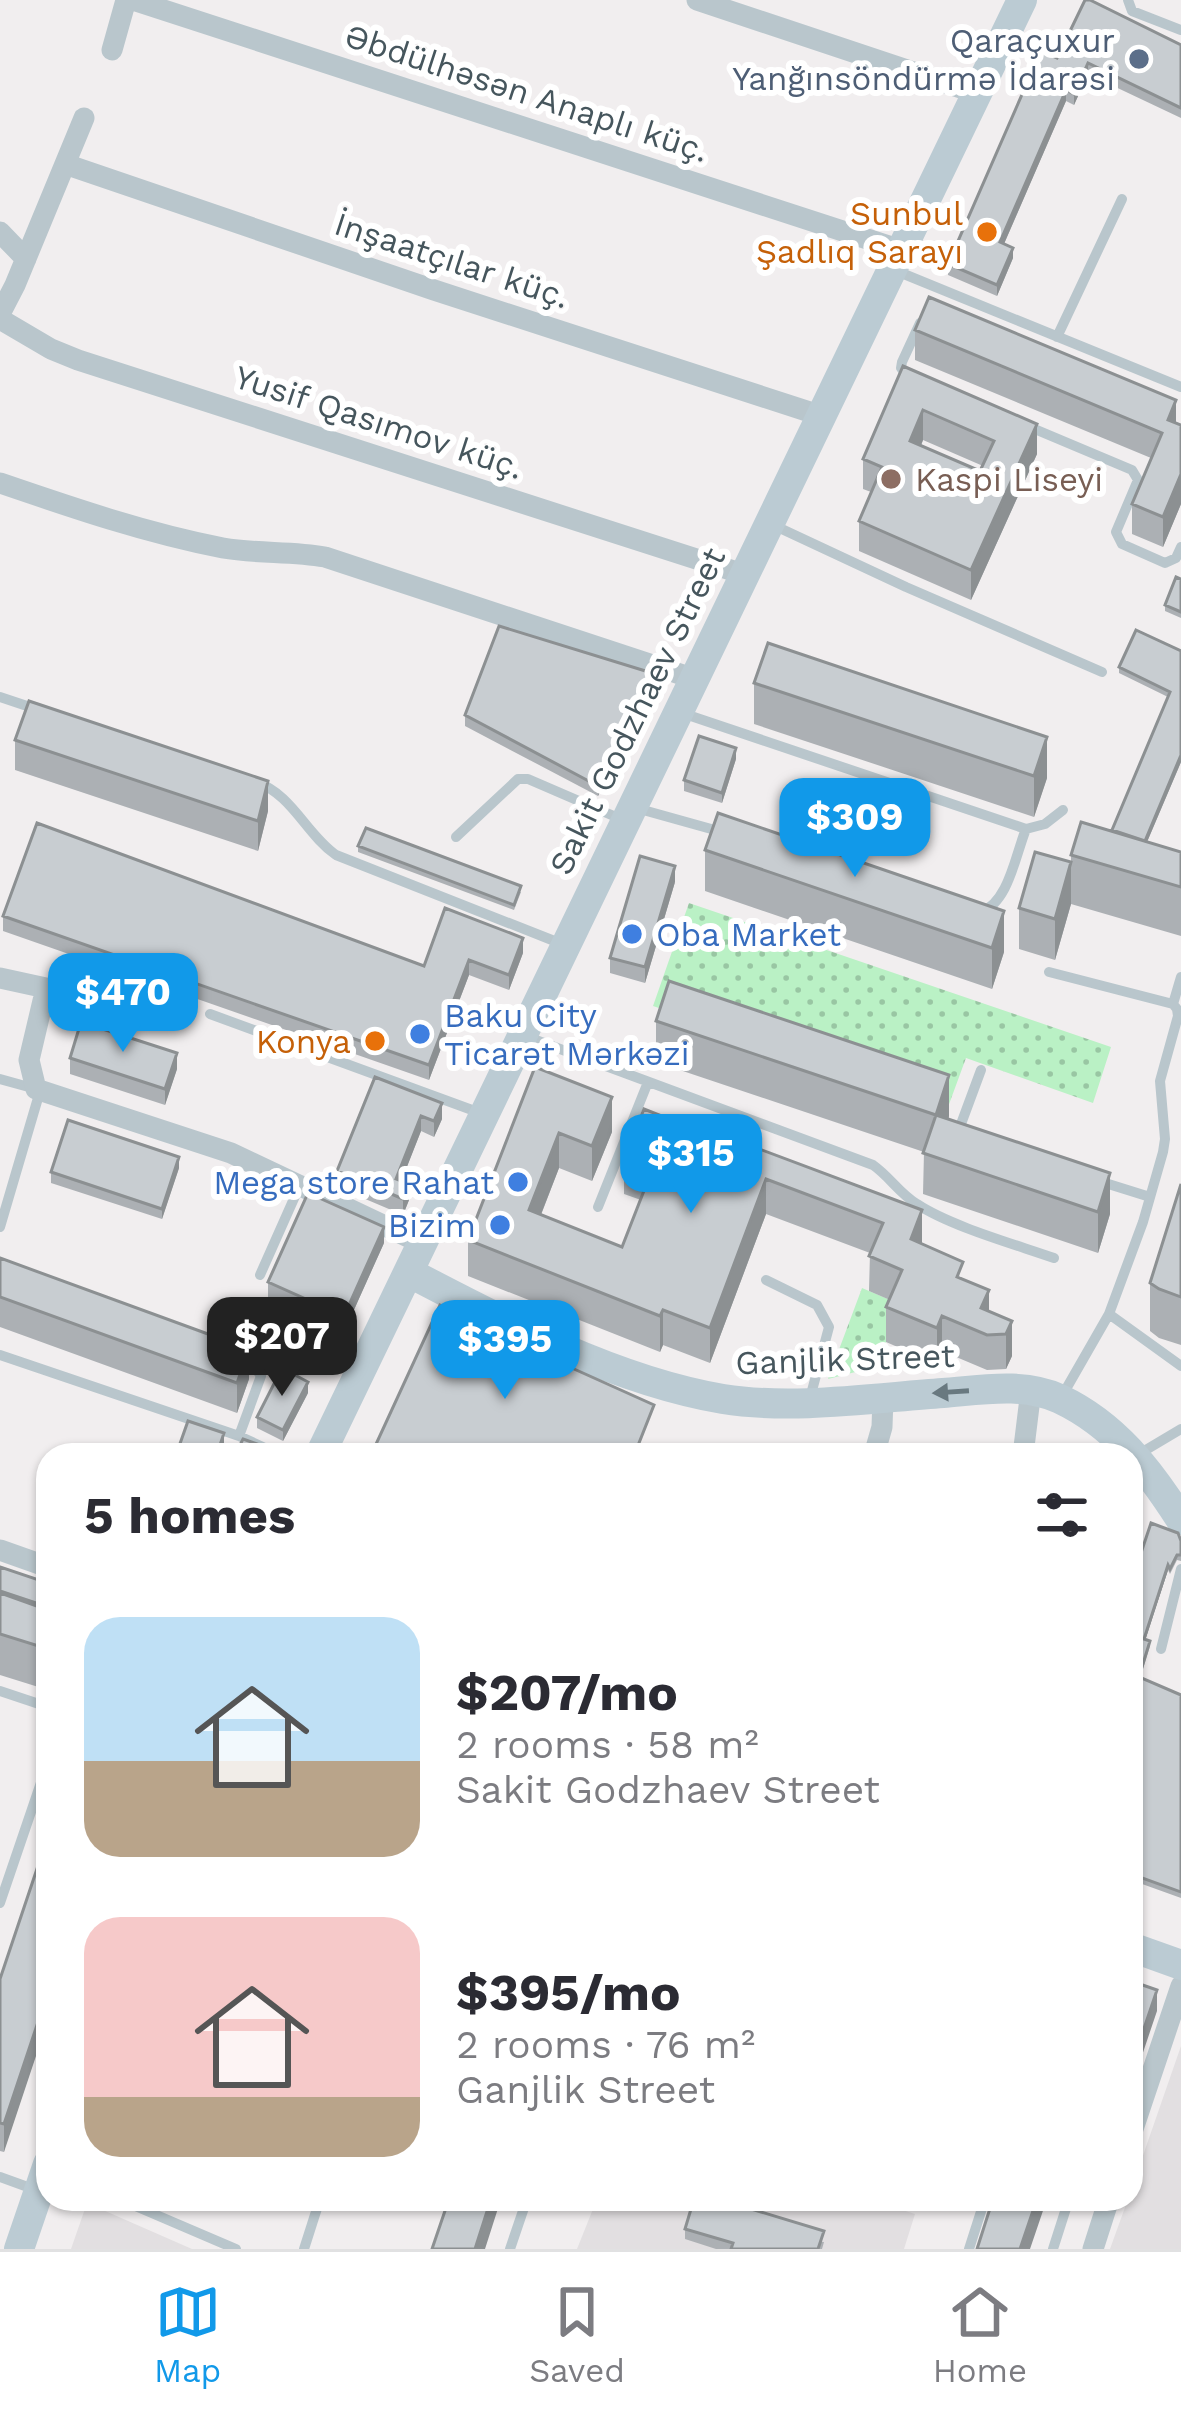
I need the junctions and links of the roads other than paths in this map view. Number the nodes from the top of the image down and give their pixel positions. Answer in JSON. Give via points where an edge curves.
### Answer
{"nodes":[{"id":1,"x":130,"y":0,"type":"edge"},
{"id":2,"x":697,"y":0,"type":"edge"},
{"id":3,"x":1022,"y":0,"type":"edge"},
{"id":4,"x":1128,"y":0,"type":"edge"},
{"id":5,"x":1181,"y":30,"type":"edge"},
{"id":6,"x":112,"y":50,"type":"dead end"},
{"id":7,"x":976,"y":93,"type":"junction"},
{"id":8,"x":84,"y":118,"type":"dead end"},
{"id":9,"x":65,"y":164,"type":"junction"},
{"id":10,"x":1122,"y":199,"type":"dead end"},
{"id":11,"x":0,"y":232,"type":"edge"},
{"id":12,"x":26,"y":259,"type":"junction"},
{"id":13,"x":896,"y":259,"type":"junction"},
{"id":14,"x":936,"y":287,"type":"junction"},
{"id":15,"x":0,"y":316,"type":"edge"},
{"id":16,"x":1058,"y":337,"type":"junction"},
{"id":17,"x":911,"y":377,"type":"edge"},
{"id":18,"x":1181,"y":387,"type":"edge"},
{"id":19,"x":819,"y":415,"type":"junction"},
{"id":20,"x":1022,"y":424,"type":"edge"},
{"id":21,"x":0,"y":482,"type":"edge"},
{"id":22,"x":768,"y":522,"type":"junction"},
{"id":23,"x":1181,"y":547,"type":"edge"},
{"id":24,"x":743,"y":574,"type":"junction"},
{"id":25,"x":1102,"y":672,"type":"dead end"},
{"id":26,"x":695,"y":679,"type":"junction"},
{"id":27,"x":0,"y":698,"type":"edge"},
{"id":28,"x":45,"y":712,"type":"edge"},
{"id":29,"x":679,"y":712,"type":"junction"},
{"id":30,"x":247,"y":779,"type":"edge"},
{"id":31,"x":1063,"y":810,"type":"dead end"},
{"id":32,"x":629,"y":814,"type":"junction"},
{"id":33,"x":1026,"y":829,"type":"junction"},
{"id":34,"x":457,"y":837,"type":"dead end"},
{"id":35,"x":738,"y":837,"type":"edge"},
{"id":36,"x":969,"y":912,"type":"edge"},
{"id":37,"x":565,"y":945,"type":"junction"},
{"id":38,"x":1049,"y":971,"type":"dead end"},
{"id":39,"x":1181,"y":976,"type":"edge"},
{"id":40,"x":0,"y":978,"type":"edge"},
{"id":41,"x":46,"y":988,"type":"junction"},
{"id":42,"x":1173,"y":1004,"type":"junction"},
{"id":43,"x":210,"y":1014,"type":"dead end"},
{"id":44,"x":143,"y":1015,"type":"dead end"},
{"id":45,"x":522,"y":1035,"type":"junction"},
{"id":46,"x":982,"y":1070,"type":"dead end"},
{"id":47,"x":0,"y":1079,"type":"edge"},
{"id":48,"x":648,"y":1082,"type":"junction"},
{"id":49,"x":36,"y":1089,"type":"junction"},
{"id":50,"x":485,"y":1115,"type":"junction"},
{"id":51,"x":968,"y":1141,"type":"edge"},
{"id":52,"x":1082,"y":1176,"type":"edge"},
{"id":53,"x":300,"y":1185,"type":"junction"},
{"id":54,"x":1150,"y":1197,"type":"junction"},
{"id":55,"x":598,"y":1207,"type":"dead end"},
{"id":56,"x":0,"y":1227,"type":"edge"},
{"id":57,"x":423,"y":1244,"type":"junction"},
{"id":58,"x":1054,"y":1258,"type":"dead end"},
{"id":59,"x":410,"y":1273,"type":"junction"},
{"id":60,"x":260,"y":1275,"type":"dead end"},
{"id":61,"x":766,"y":1280,"type":"dead end"},
{"id":62,"x":264,"y":1314,"type":"dead end"},
{"id":63,"x":1109,"y":1314,"type":"junction"},
{"id":64,"x":220,"y":1353,"type":"edge"},
{"id":65,"x":0,"y":1355,"type":"edge"},
{"id":66,"x":242,"y":1362,"type":"junction"},
{"id":67,"x":1181,"y":1366,"type":"edge"},
{"id":68,"x":1046,"y":1394,"type":"junction"},
{"id":69,"x":883,"y":1397,"type":"junction"},
{"id":70,"x":810,"y":1401,"type":"junction"},
{"id":71,"x":1181,"y":1429,"type":"edge"},
{"id":72,"x":239,"y":1436,"type":"junction"},
{"id":73,"x":254,"y":1443,"type":"edge"},
{"id":74,"x":326,"y":1443,"type":"edge"},
{"id":75,"x":877,"y":1443,"type":"edge"},
{"id":76,"x":1028,"y":1443,"type":"edge"},
{"id":77,"x":1122,"y":1443,"type":"edge"},
{"id":78,"x":1143,"y":1452,"type":"edge"},
{"id":79,"x":1143,"y":1466,"type":"edge"},
{"id":80,"x":1181,"y":1520,"type":"edge"},
{"id":81,"x":0,"y":1550,"type":"edge"},
{"id":82,"x":36,"y":1563,"type":"edge"},
{"id":83,"x":1181,"y":1568,"type":"edge"},
{"id":84,"x":1161,"y":1649,"type":"dead end"},
{"id":85,"x":0,"y":1691,"type":"edge"},
{"id":86,"x":36,"y":1703,"type":"edge"},
{"id":87,"x":36,"y":1797,"type":"edge"},
{"id":88,"x":0,"y":1903,"type":"edge"},
{"id":89,"x":1143,"y":1951,"type":"edge"},
{"id":90,"x":1181,"y":1965,"type":"edge"},
{"id":91,"x":1181,"y":1986,"type":"edge"},
{"id":92,"x":1143,"y":2099,"type":"edge"},
{"id":93,"x":36,"y":2174,"type":"edge"},
{"id":94,"x":0,"y":2177,"type":"edge"},
{"id":95,"x":36,"y":2199,"type":"edge"},
{"id":96,"x":146,"y":2211,"type":"edge"},
{"id":97,"x":316,"y":2211,"type":"edge"},
{"id":98,"x":523,"y":2211,"type":"edge"},
{"id":99,"x":981,"y":2211,"type":"edge"},
{"id":100,"x":1065,"y":2211,"type":"edge"},
{"id":101,"x":1105,"y":2211,"type":"edge"},
{"id":102,"x":19,"y":2249,"type":"edge"},
{"id":103,"x":236,"y":2249,"type":"edge"},
{"id":104,"x":304,"y":2249,"type":"edge"},
{"id":105,"x":510,"y":2249,"type":"edge"},
{"id":106,"x":969,"y":2249,"type":"edge"},
{"id":107,"x":1053,"y":2249,"type":"edge"},
{"id":108,"x":1093,"y":2249,"type":"edge"}],
"edges":[{"from":1,"to":6,"type":"street"},
{"from":1,"to":13,"type":"street","name":"Əbdülhəsən Anaplı küç."},
{"from":2,"to":7,"type":"street"},
{"from":3,"to":7,"type":"street","name":"Sakit Godzhaev Street"},
{"from":4,"to":5,"type":"lane","via":[[1132,10]]},
{"from":7,"to":13,"type":"street","name":"Sakit Godzhaev Street"},
{"from":8,"to":9,"type":"street"},
{"from":9,"to":12,"type":"street"},
{"from":9,"to":19,"type":"street","name":"İnşaatçılar küç."},
{"from":10,"to":16,"type":"lane"},
{"from":11,"to":12,"type":"street"},
{"from":12,"to":15,"type":"street"},
{"from":13,"to":14,"type":"lane"},
{"from":13,"to":19,"type":"street","name":"Sakit Godzhaev Street"},
{"from":14,"to":16,"type":"lane"},
{"from":14,"to":17,"type":"lane","via":[[902,362]]},
{"from":15,"to":24,"type":"street","name":"Yusif Qasımov küç.","via":[[78,360]]},
{"from":16,"to":18,"type":"lane"},
{"from":19,"to":22,"type":"street","name":"Sakit Godzhaev Street"},
{"from":20,"to":23,"type":"lane","via":[[1132,470],[1138,481],[1116,532],[1123,544],[1165,563]]},
{"from":21,"to":26,"type":"street","via":[[128,526],[225,548],[325,557]]},
{"from":22,"to":24,"type":"street","name":"Sakit Godzhaev Street"},
{"from":22,"to":25,"type":"lane"},
{"from":24,"to":26,"type":"street","name":"Sakit Godzhaev Street"},
{"from":26,"to":29,"type":"street","name":"Sakit Godzhaev Street"},
{"from":27,"to":28,"type":"lane"},
{"from":29,"to":32,"type":"street","name":"Sakit Godzhaev Street"},
{"from":29,"to":33,"type":"lane"},
{"from":30,"to":37,"type":"lane","via":[[279,795],[336,856]]},
{"from":31,"to":33,"type":"lane"},
{"from":32,"to":34,"type":"lane","via":[[518,779]]},
{"from":32,"to":35,"type":"lane"},
{"from":32,"to":37,"type":"street","name":"Sakit Godzhaev Street"},
{"from":33,"to":36,"type":"lane","via":[[1001,897]]},
{"from":37,"to":45,"type":"street","name":"Sakit Godzhaev Street"},
{"from":38,"to":42,"type":"lane"},
{"from":39,"to":42,"type":"lane"},
{"from":40,"to":41,"type":"street"},
{"from":41,"to":44,"type":"street"},
{"from":41,"to":49,"type":"street","via":[[29,1060]]},
{"from":42,"to":54,"type":"lane","via":[[1178,1016],[1160,1081],[1165,1139]]},
{"from":43,"to":50,"type":"lane"},
{"from":45,"to":48,"type":"lane"},
{"from":45,"to":50,"type":"street","name":"Sakit Godzhaev Street"},
{"from":46,"to":51,"type":"lane","via":[[961,1124]]},
{"from":47,"to":49,"type":"lane"},
{"from":48,"to":55,"type":"lane"},
{"from":48,"to":58,"type":"lane","via":[[873,1166],[931,1212]]},
{"from":49,"to":53,"type":"street","via":[[231,1153]]},
{"from":49,"to":56,"type":"lane"},
{"from":50,"to":57,"type":"street","name":"Sakit Godzhaev Street"},
{"from":52,"to":54,"type":"lane"},
{"from":53,"to":57,"type":"street"},
{"from":53,"to":60,"type":"lane"},
{"from":54,"to":63,"type":"lane"},
{"from":57,"to":59,"type":"street","name":"Sakit Godzhaev Street"},
{"from":59,"to":70,"type":"street","name":"Ganjlik Street","via":[[549,1343],[652,1381],[728,1400]]},
{"from":59,"to":74,"type":"street","name":"Sakit Godzhaev Street"},
{"from":61,"to":70,"type":"lane","via":[[817,1305],[829,1327]]},
{"from":62,"to":66,"type":"lane"},
{"from":63,"to":67,"type":"lane"},
{"from":63,"to":68,"type":"lane"},
{"from":64,"to":66,"type":"lane"},
{"from":65,"to":72,"type":"lane"},
{"from":66,"to":72,"type":"lane","via":[[262,1376]]},
{"from":68,"to":69,"type":"street","name":"Ganjlik Street","one_way":true,"via":[[1005,1388]]},
{"from":68,"to":76,"type":"street"},
{"from":68,"to":77,"type":"street"},
{"from":69,"to":70,"type":"street","name":"Ganjlik Street"},
{"from":69,"to":75,"type":"street"},
{"from":71,"to":78,"type":"lane"},
{"from":72,"to":73,"type":"lane"},
{"from":79,"to":80,"type":"street"},
{"from":81,"to":82,"type":"street"},
{"from":83,"to":84,"type":"lane"},
{"from":85,"to":86,"type":"lane"},
{"from":87,"to":88,"type":"lane"},
{"from":89,"to":90,"type":"street"},
{"from":91,"to":92,"type":"street"},
{"from":93,"to":94,"type":"lane"},
{"from":95,"to":102,"type":"street"},
{"from":96,"to":103,"type":"lane"},
{"from":97,"to":104,"type":"lane"},
{"from":98,"to":105,"type":"lane"},
{"from":99,"to":106,"type":"lane"},
{"from":100,"to":107,"type":"lane"},
{"from":101,"to":108,"type":"street"}]}
